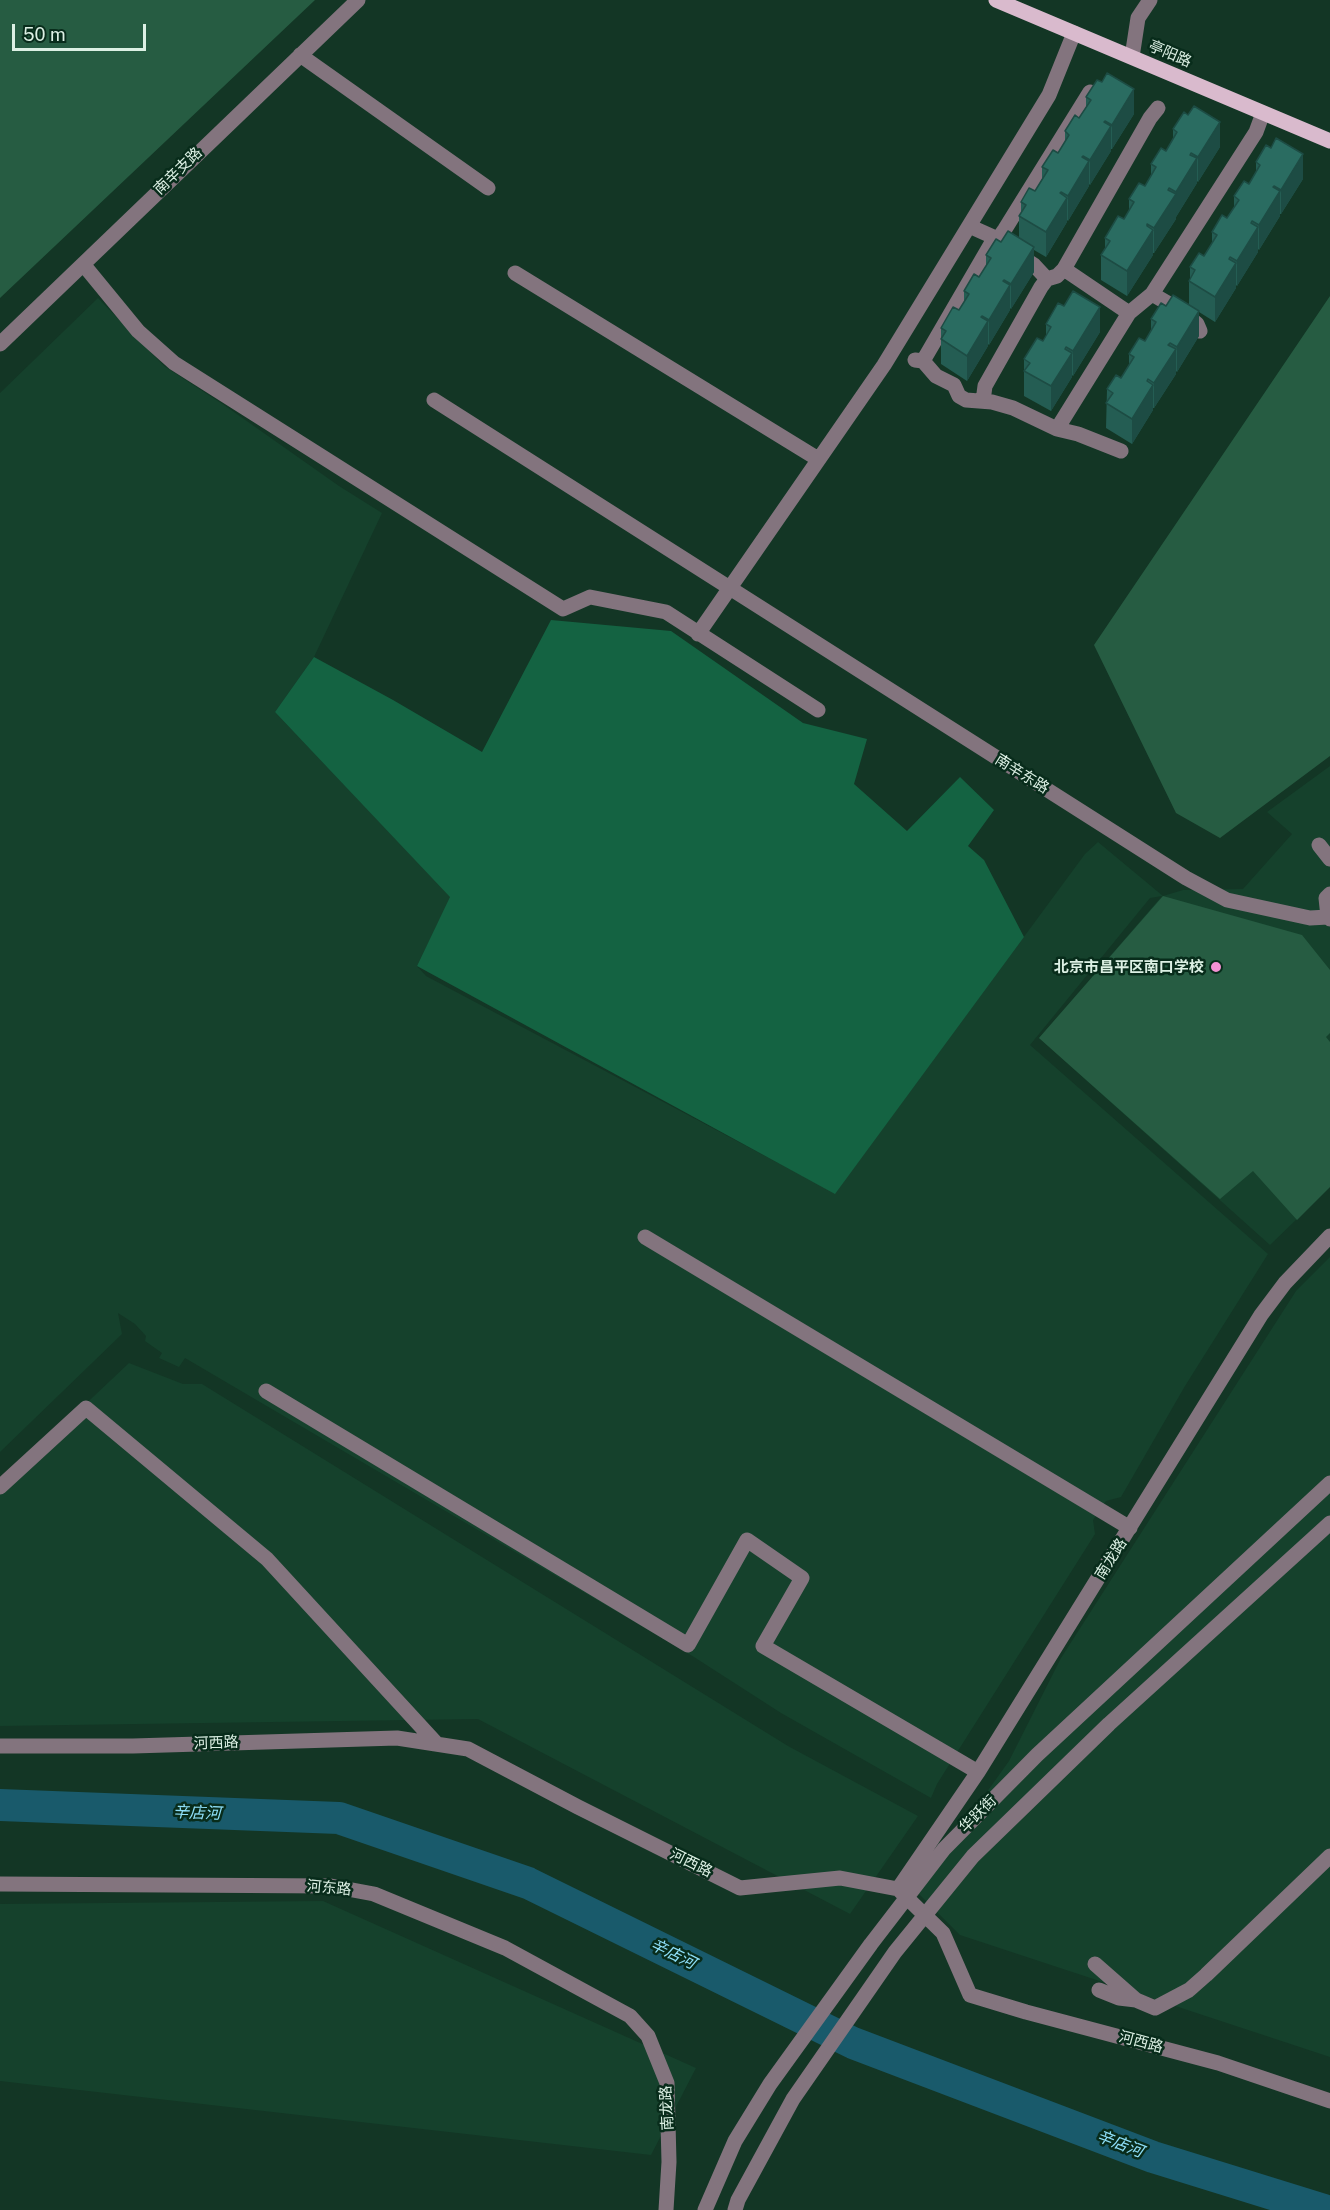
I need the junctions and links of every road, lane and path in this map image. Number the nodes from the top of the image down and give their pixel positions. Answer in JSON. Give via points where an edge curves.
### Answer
{"nodes":[{"id":1,"x":358,"y":0,"type":"edge"},
{"id":2,"x":996,"y":0,"type":"edge"},
{"id":3,"x":1150,"y":0,"type":"edge"},
{"id":4,"x":1074,"y":33,"type":"junction"},
{"id":5,"x":300,"y":55,"type":"junction"},
{"id":6,"x":1132,"y":57,"type":"junction"},
{"id":7,"x":1090,"y":93,"type":"edge"},
{"id":8,"x":1158,"y":108,"type":"dead end"},
{"id":9,"x":1263,"y":113,"type":"junction"},
{"id":10,"x":1330,"y":141,"type":"edge"},
{"id":11,"x":488,"y":188,"type":"dead end"},
{"id":12,"x":969,"y":226,"type":"junction"},
{"id":13,"x":998,"y":239,"type":"junction"},
{"id":14,"x":83,"y":264,"type":"junction"},
{"id":15,"x":1064,"y":269,"type":"junction"},
{"id":16,"x":515,"y":273,"type":"dead end"},
{"id":17,"x":1047,"y":279,"type":"junction"},
{"id":18,"x":1152,"y":294,"type":"junction"},
{"id":19,"x":1129,"y":313,"type":"junction"},
{"id":20,"x":1200,"y":331,"type":"dead end"},
{"id":21,"x":0,"y":344,"type":"edge"},
{"id":22,"x":434,"y":400,"type":"dead end"},
{"id":23,"x":983,"y":401,"type":"junction"},
{"id":24,"x":1057,"y":429,"type":"junction"},
{"id":25,"x":1121,"y":451,"type":"dead end"},
{"id":26,"x":818,"y":459,"type":"junction"},
{"id":27,"x":729,"y":589,"type":"junction"},
{"id":28,"x":698,"y":634,"type":"junction"},
{"id":29,"x":818,"y":710,"type":"dead end"},
{"id":30,"x":1319,"y":845,"type":"dead end"},
{"id":31,"x":1330,"y":859,"type":"edge"},
{"id":32,"x":1330,"y":894,"type":"edge"},
{"id":33,"x":1329,"y":918,"type":"edge"},
{"id":34,"x":1330,"y":1236,"type":"edge"},
{"id":35,"x":645,"y":1237,"type":"dead end"},
{"id":36,"x":266,"y":1390,"type":"dead end"},
{"id":37,"x":1330,"y":1483,"type":"edge"},
{"id":38,"x":0,"y":1487,"type":"edge"},
{"id":39,"x":1330,"y":1522,"type":"edge"},
{"id":40,"x":1130,"y":1528,"type":"junction"},
{"id":41,"x":438,"y":1744,"type":"junction"},
{"id":42,"x":0,"y":1746,"type":"edge"},
{"id":43,"x":978,"y":1772,"type":"junction"},
{"id":44,"x":1330,"y":1856,"type":"edge"},
{"id":45,"x":0,"y":1884,"type":"edge"},
{"id":46,"x":902,"y":1893,"type":"junction"},
{"id":47,"x":925,"y":1915,"type":"junction"},
{"id":48,"x":1095,"y":1964,"type":"dead end"},
{"id":49,"x":1099,"y":1990,"type":"dead end"},
{"id":50,"x":1136,"y":2000,"type":"junction"},
{"id":51,"x":630,"y":2016,"type":"joint"},
{"id":52,"x":1330,"y":2101,"type":"edge"},
{"id":53,"x":666,"y":2210,"type":"edge"},
{"id":54,"x":705,"y":2210,"type":"edge"},
{"id":55,"x":735,"y":2210,"type":"edge"}],
"edges":[{"from":1,"to":5,"type":"street","name":"南辛支路"},
{"from":2,"to":4,"type":"main road","name":"亭阳路"},
{"from":3,"to":6,"type":"street","via":[[1138,18]]},
{"from":4,"to":6,"type":"main road","name":"亭阳路"},
{"from":4,"to":12,"type":"street","via":[[1049,95]]},
{"from":5,"to":11,"type":"street"},
{"from":5,"to":14,"type":"street","name":"南辛支路"},
{"from":6,"to":9,"type":"main road","name":"亭阳路"},
{"from":7,"to":13,"type":"street"},
{"from":8,"to":15,"type":"street"},
{"from":9,"to":10,"type":"main road","name":"亭阳路"},
{"from":9,"to":18,"type":"street","via":[[1256,132]]},
{"from":12,"to":13,"type":"street"},
{"from":12,"to":26,"type":"street","via":[[884,365]]},
{"from":13,"to":17,"type":"street"},
{"from":13,"to":23,"type":"street","via":[[991,244],[919,361],[954,386],[959,396]]},
{"from":14,"to":21,"type":"street","name":"南辛支路"},
{"from":14,"to":28,"type":"street","via":[[138,331],[174,363],[563,609],[590,597],[666,612]]},
{"from":15,"to":17,"type":"street"},
{"from":15,"to":19,"type":"street"},
{"from":16,"to":26,"type":"street"},
{"from":17,"to":23,"type":"street","via":[[985,386]]},
{"from":18,"to":19,"type":"street"},
{"from":18,"to":20,"type":"street","via":[[1183,312]]},
{"from":19,"to":24,"type":"street"},
{"from":22,"to":27,"type":"street","name":"南辛东路"},
{"from":23,"to":24,"type":"street","via":[[1012,408]]},
{"from":24,"to":25,"type":"street"},
{"from":26,"to":27,"type":"street"},
{"from":27,"to":28,"type":"street"},
{"from":27,"to":33,"type":"street","name":"南辛东路","via":[[1186,878],[1227,900],[1310,918]]},
{"from":28,"to":29,"type":"street"},
{"from":30,"to":31,"type":"street"},
{"from":32,"to":33,"type":"street","via":[[1326,898]]},
{"from":34,"to":40,"type":"street","name":"南龙路","via":[[1261,1315]]},
{"from":35,"to":40,"type":"street"},
{"from":36,"to":43,"type":"street","via":[[688,1645],[747,1540],[802,1578],[763,1646]]},
{"from":37,"to":46,"type":"street","name":"华跃街","via":[[1037,1755]]},
{"from":38,"to":41,"type":"street","via":[[86,1408],[267,1558]]},
{"from":39,"to":47,"type":"street","name":"华跃街","via":[[1084,1748],[973,1856]]},
{"from":40,"to":43,"type":"street","name":"南龙路"},
{"from":41,"to":42,"type":"street","name":"河西路","via":[[397,1738]]},
{"from":41,"to":46,"type":"street","name":"河西路","via":[[468,1749],[740,1888],[840,1878]]},
{"from":43,"to":46,"type":"street","name":"南龙路"},
{"from":44,"to":50,"type":"street","via":[[1189,1990],[1155,2008]]},
{"from":45,"to":51,"type":"street","name":"河东路","via":[[331,1886],[374,1894],[505,1948]]},
{"from":46,"to":47,"type":"street","name":"河西路"},
{"from":46,"to":54,"type":"street","name":"华跃街","via":[[871,1944],[770,2084],[735,2141]]},
{"from":47,"to":52,"type":"street","name":"河西路","via":[[943,1934],[970,1995],[1218,2063]]},
{"from":47,"to":55,"type":"street","name":"华跃街","via":[[793,2099]]},
{"from":48,"to":50,"type":"street"},
{"from":49,"to":50,"type":"street"},
{"from":51,"to":53,"type":"street","name":"南龙路","via":[[648,2036],[667,2083]]}]}
